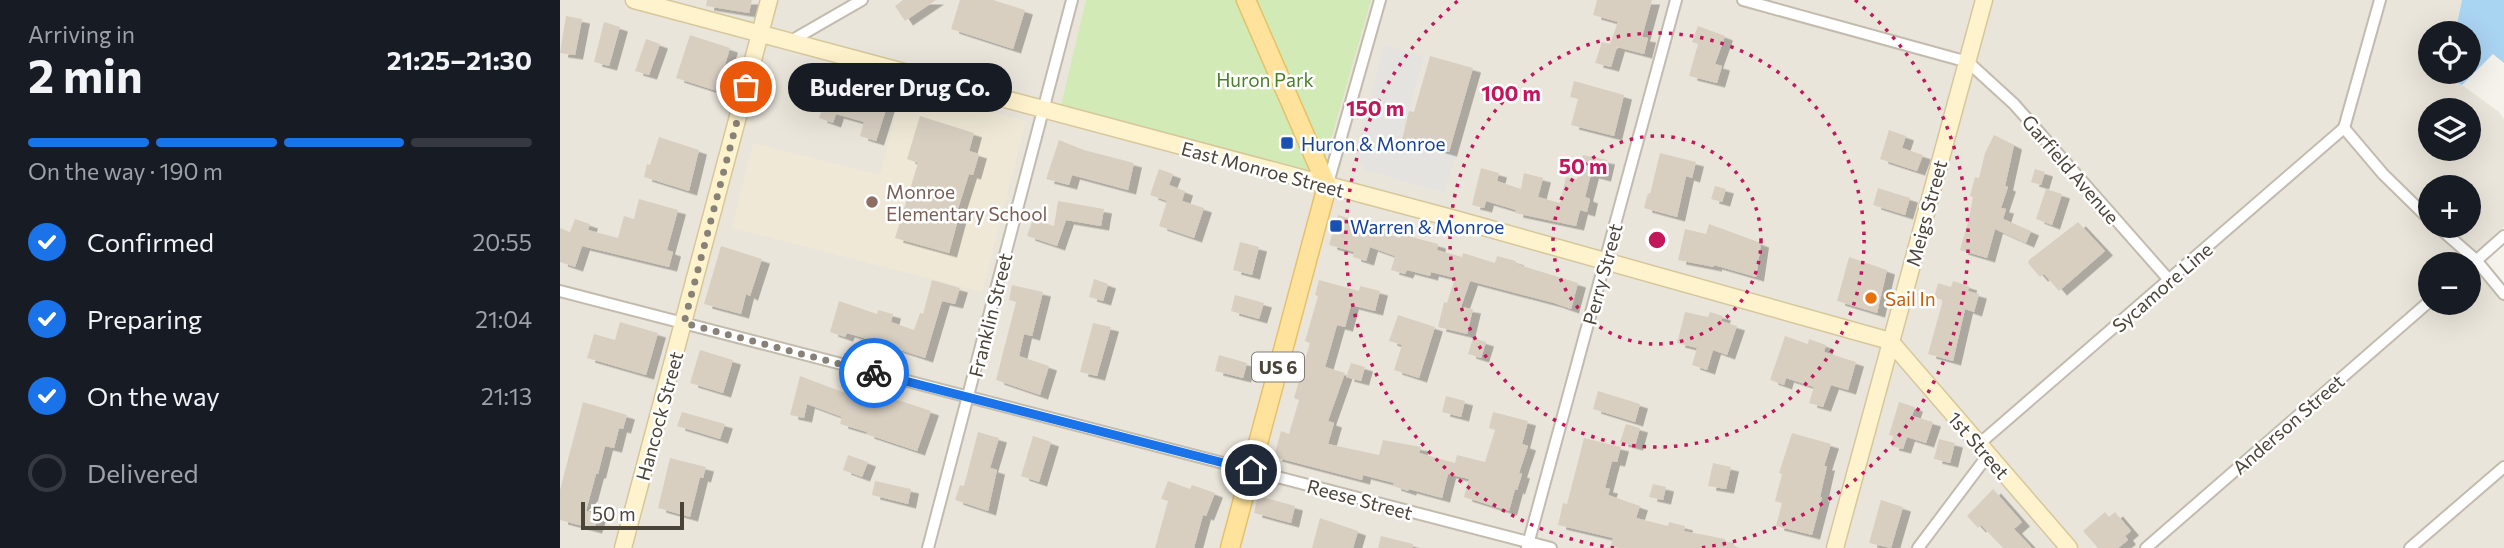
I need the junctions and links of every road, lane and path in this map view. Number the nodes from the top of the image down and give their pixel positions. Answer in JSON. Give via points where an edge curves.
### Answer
{"nodes":[{"id":1,"x":634,"y":0,"type":"edge"},
{"id":2,"x":769,"y":0,"type":"edge"},
{"id":3,"x":862,"y":0,"type":"edge"},
{"id":4,"x":1072,"y":0,"type":"edge"},
{"id":5,"x":1245,"y":0,"type":"edge"},
{"id":6,"x":1380,"y":0,"type":"edge"},
{"id":7,"x":1676,"y":0,"type":"edge"},
{"id":8,"x":1743,"y":0,"type":"edge"},
{"id":9,"x":1984,"y":0,"type":"edge"},
{"id":10,"x":2380,"y":0,"type":"edge"},
{"id":11,"x":760,"y":34,"type":"junction"},
{"id":12,"x":789,"y":42,"type":"junction"},
{"id":13,"x":1968,"y":62,"type":"junction"},
{"id":14,"x":1042,"y":110,"type":"junction"},
{"id":15,"x":2344,"y":128,"type":"junction"},
{"id":16,"x":1327,"y":186,"type":"junction"},
{"id":17,"x":2418,"y":208,"type":"edge"},
{"id":18,"x":2504,"y":236,"type":"edge"},
{"id":19,"x":2448,"y":238,"type":"edge"},
{"id":20,"x":2462,"y":252,"type":"edge"},
{"id":21,"x":2481,"y":257,"type":"edge"},
{"id":22,"x":1606,"y":262,"type":"junction"},
{"id":23,"x":2481,"y":272,"type":"edge"},
{"id":24,"x":2169,"y":281,"type":"junction"},
{"id":25,"x":560,"y":291,"type":"edge"},
{"id":26,"x":2504,"y":295,"type":"edge"},
{"id":27,"x":2418,"y":311,"type":"edge"},
{"id":28,"x":684,"y":323,"type":"junction"},
{"id":29,"x":1890,"y":341,"type":"junction"},
{"id":30,"x":970,"y":397,"type":"junction"},
{"id":31,"x":1983,"y":450,"type":"junction"},
{"id":32,"x":2504,"y":467,"type":"edge"},
{"id":33,"x":1251,"y":470,"type":"junction"},
{"id":34,"x":1528,"y":545,"type":"edge"},
{"id":35,"x":623,"y":548,"type":"edge"},
{"id":36,"x":929,"y":548,"type":"edge"},
{"id":37,"x":1230,"y":548,"type":"edge"},
{"id":38,"x":1551,"y":548,"type":"edge"},
{"id":39,"x":1835,"y":548,"type":"edge"},
{"id":40,"x":1918,"y":548,"type":"edge"},
{"id":41,"x":2069,"y":548,"type":"edge"},
{"id":42,"x":2146,"y":548,"type":"edge"},
{"id":43,"x":2410,"y":548,"type":"edge"}],
"edges":[{"from":1,"to":11,"type":"main road","name":"East Monroe Street"},
{"from":2,"to":11,"type":"main road","name":"Hancock Street"},
{"from":3,"to":12,"type":"street"},
{"from":4,"to":14,"type":"street","name":"Franklin Street"},
{"from":5,"to":16,"type":"main road"},
{"from":6,"to":16,"type":"street"},
{"from":7,"to":22,"type":"street","name":"Perry Street"},
{"from":8,"to":13,"type":"street"},
{"from":9,"to":13,"type":"main road","name":"Meigs Street"},
{"from":10,"to":15,"type":"street"},
{"from":11,"to":12,"type":"main road","name":"East Monroe Street"},
{"from":11,"to":28,"type":"main road","name":"Hancock Street"},
{"from":12,"to":14,"type":"main road","name":"East Monroe Street"},
{"from":13,"to":24,"type":"street","name":"Garfield Avenue","via":[[2014,104]]},
{"from":13,"to":29,"type":"main road","name":"Meigs Street"},
{"from":14,"to":16,"type":"main road","name":"East Monroe Street"},
{"from":14,"to":30,"type":"street","name":"Franklin Street"},
{"from":15,"to":17,"type":"street"},
{"from":15,"to":24,"type":"street","name":"Sycamore Line"},
{"from":16,"to":22,"type":"main road","name":"East Monroe Street"},
{"from":16,"to":33,"type":"main road","number":"US 6"},
{"from":18,"to":21,"type":"street"},
{"from":19,"to":20,"type":"street"},
{"from":22,"to":29,"type":"main road","name":"East Monroe Street"},
{"from":22,"to":34,"type":"street","name":"Perry Street"},
{"from":23,"to":26,"type":"street"},
{"from":24,"to":31,"type":"street","name":"Sycamore Line"},
{"from":25,"to":28,"type":"street","name":"Reese Street"},
{"from":27,"to":42,"type":"street","name":"Anderson Street"},
{"from":28,"to":30,"type":"street","name":"Reese Street"},
{"from":28,"to":35,"type":"main road","name":"Hancock Street"},
{"from":29,"to":31,"type":"main road","name":"1st Street"},
{"from":29,"to":39,"type":"main road","name":"Meigs Street"},
{"from":30,"to":33,"type":"street","name":"Reese Street"},
{"from":30,"to":36,"type":"street","name":"Franklin Street"},
{"from":31,"to":40,"type":"street","name":"Sycamore Line"},
{"from":31,"to":41,"type":"main road","name":"1st Street"},
{"from":32,"to":43,"type":"street"},
{"from":33,"to":34,"type":"street","name":"Reese Street"},
{"from":33,"to":37,"type":"main road","number":"US 6"},
{"from":34,"to":38,"type":"street","name":"Reese Street"}]}
